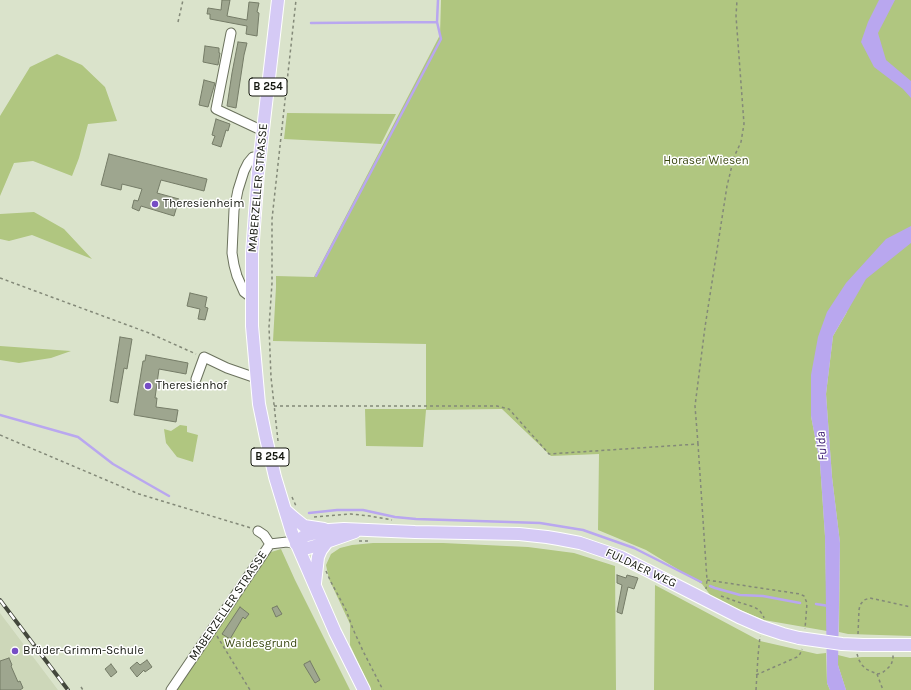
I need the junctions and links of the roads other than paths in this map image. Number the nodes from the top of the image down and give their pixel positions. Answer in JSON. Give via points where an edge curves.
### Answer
{"nodes":[{"id":1,"x":278,"y":0,"type":"edge"},
{"id":2,"x":231,"y":33,"type":"dead end"},
{"id":3,"x":263,"y":131,"type":"junction"},
{"id":4,"x":260,"y":157,"type":"junction"},
{"id":5,"x":252,"y":298,"type":"junction"},
{"id":6,"x":256,"y":378,"type":"junction"},
{"id":7,"x":196,"y":379,"type":"dead end"},
{"id":8,"x":284,"y":509,"type":"junction"},
{"id":9,"x":258,"y":531,"type":"road end"},
{"id":10,"x":328,"y":536,"type":"junction"},
{"id":11,"x":270,"y":544,"type":"junction"},
{"id":12,"x":296,"y":544,"type":"junction"},
{"id":13,"x":315,"y":586,"type":"junction"},
{"id":14,"x":911,"y":645,"type":"edge"},
{"id":15,"x":171,"y":690,"type":"edge"},
{"id":16,"x":364,"y":690,"type":"edge"}],
"edges":[{"from":1,"to":3,"type":"main road","name":"MABERZELLER STRASSE","number":"B 254"},
{"from":2,"to":3,"type":"lane","via":[[216,109]]},
{"from":3,"to":4,"type":"main road","name":"MABERZELLER STRASSE","number":"B 254"},
{"from":4,"to":5,"type":"main road","name":"MABERZELLER STRASSE","number":"B 254","via":[[252,254]]},
{"from":4,"to":5,"type":"lane","via":[[253,158],[244,171],[234,210],[234,265],[244,292]]},
{"from":5,"to":6,"type":"main road","name":"MABERZELLER STRASSE","number":"B 254"},
{"from":6,"to":7,"type":"lane","via":[[204,358]]},
{"from":6,"to":8,"type":"main road","name":"MABERZELLER STRASSE","number":"B 254","via":[[266,438]]},
{"from":8,"to":10,"type":"main road","via":[[304,526]]},
{"from":8,"to":12,"type":"main road","name":"MABERZELLER STRASSE","number":"B 254"},
{"from":9,"to":11,"type":"lane"},
{"from":10,"to":12,"type":"main road","name":"FULDAER WEG","via":[[308,548]]},
{"from":10,"to":13,"type":"main road","via":[[318,557]]},
{"from":10,"to":14,"type":"main road","name":"FULDAER WEG","bridge":true,"via":[[361,529],[519,534],[580,543],[621,557],[739,618],[783,634],[834,643]]},
{"from":11,"to":12,"type":"lane","name":"MABERZELLER STRASSE"},
{"from":11,"to":15,"type":"lane","name":"MABERZELLER STRASSE"},
{"from":12,"to":13,"type":"main road","name":"MABERZELLER STRASSE","number":"B 254"},
{"from":13,"to":16,"type":"main road","name":"MABERZELLER STRASSE","number":"B 254"}]}
